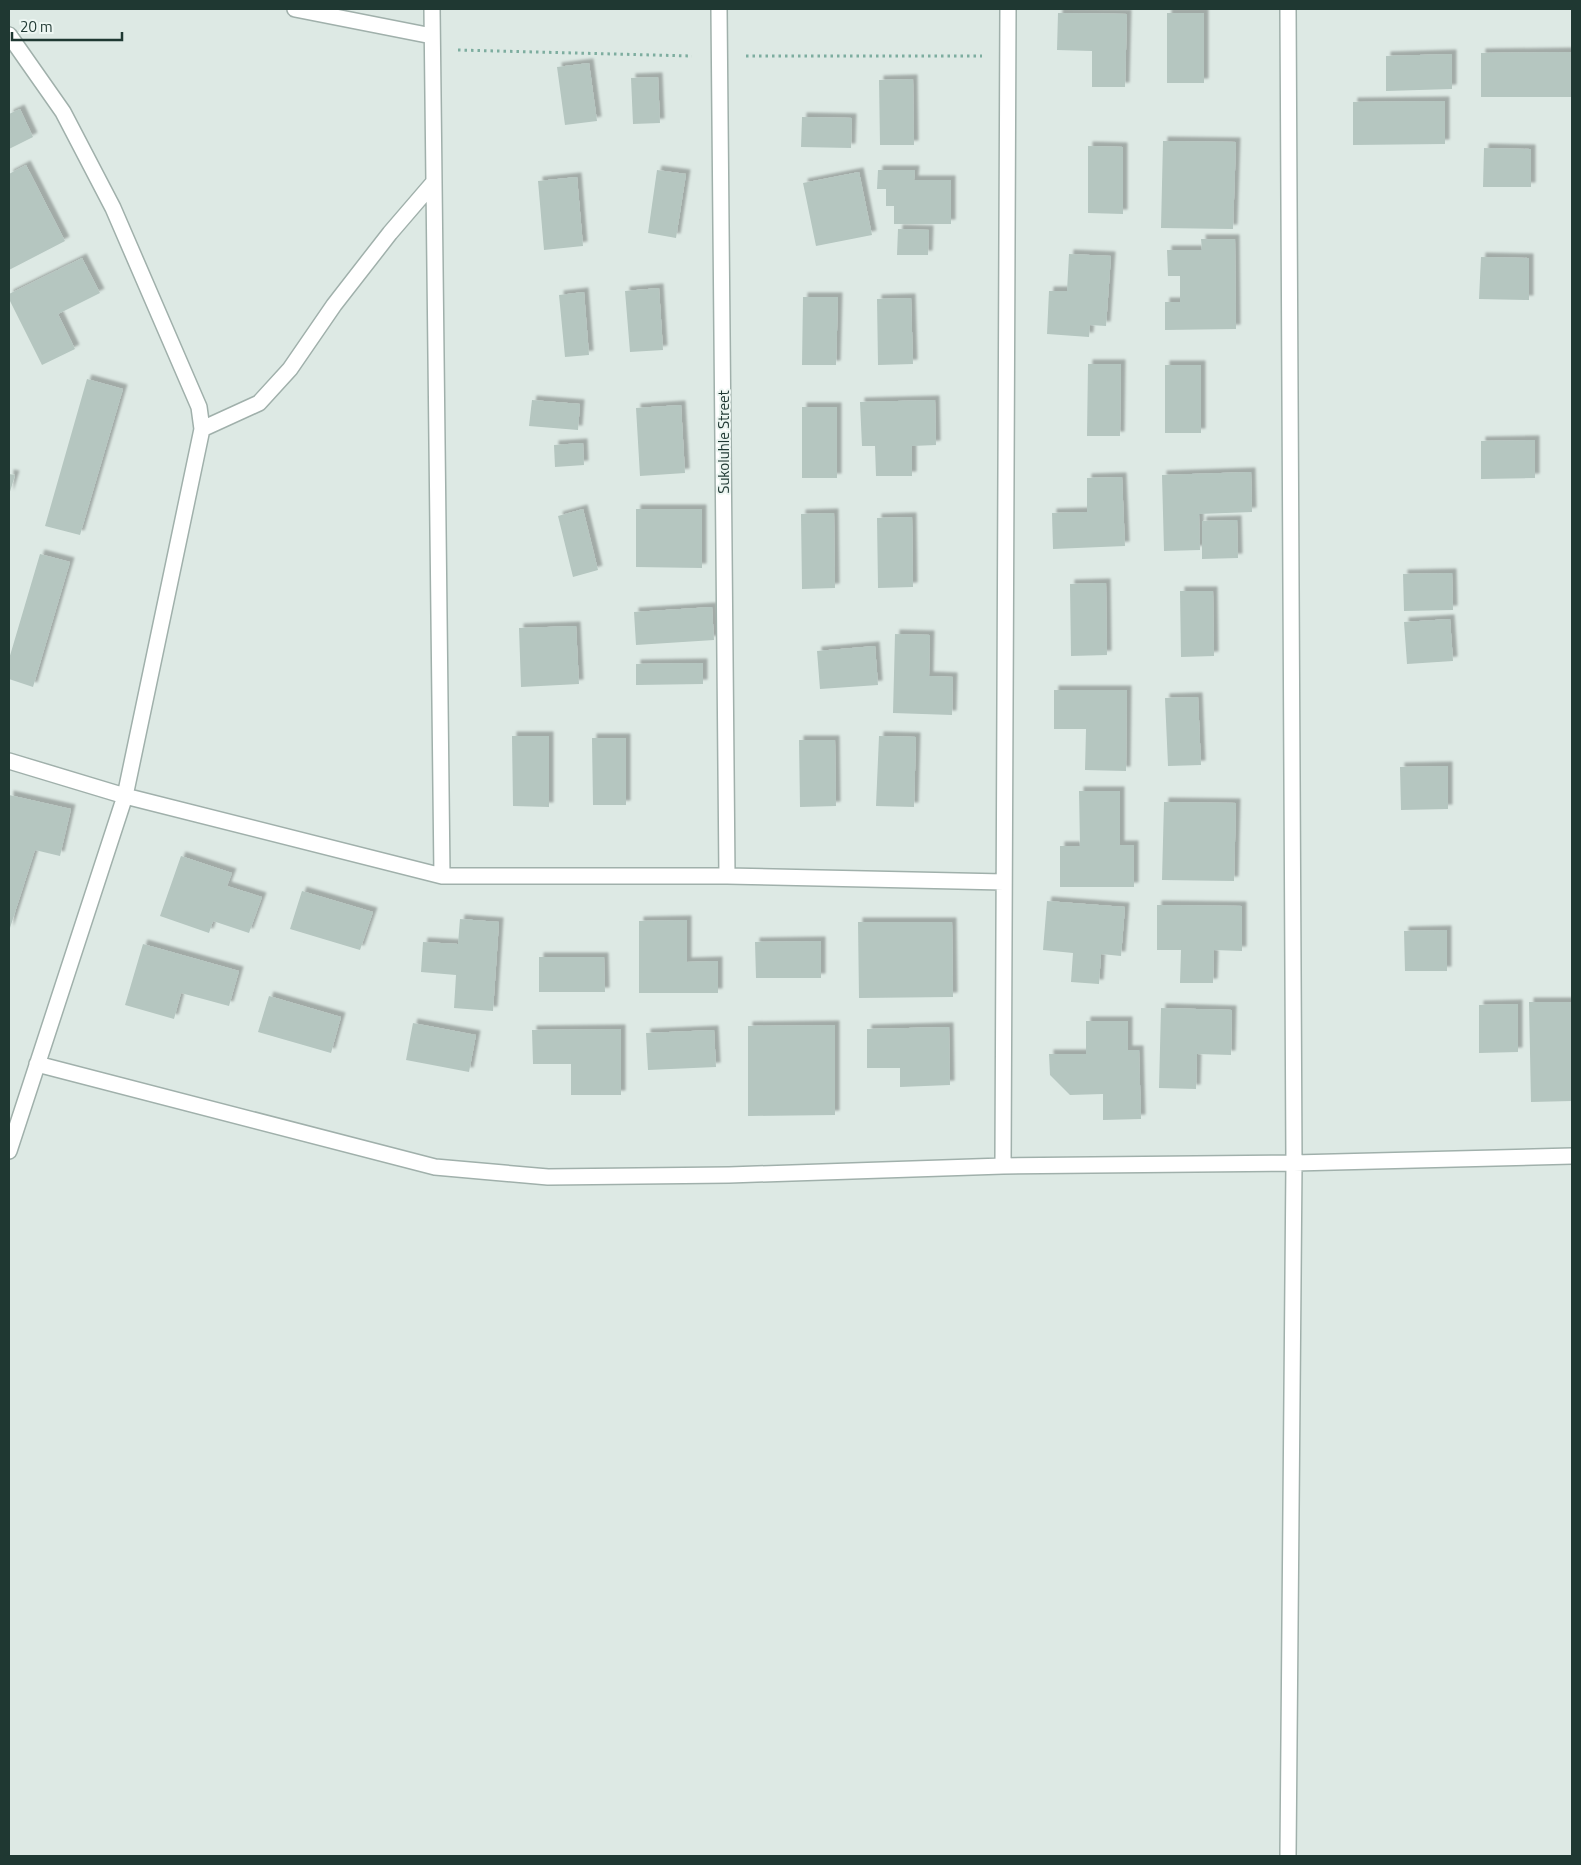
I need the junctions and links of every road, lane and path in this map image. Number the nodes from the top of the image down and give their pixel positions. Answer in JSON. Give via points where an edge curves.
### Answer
{"nodes":[{"id":1,"x":295,"y":9,"type":"edge"},
{"id":2,"x":432,"y":9,"type":"edge"},
{"id":3,"x":719,"y":9,"type":"edge"},
{"id":4,"x":1008,"y":9,"type":"edge"},
{"id":5,"x":1288,"y":9,"type":"edge"},
{"id":6,"x":9,"y":35,"type":"edge"},
{"id":7,"x":432,"y":36,"type":"junction"},
{"id":8,"x":433,"y":183,"type":"junction"},
{"id":9,"x":202,"y":429,"type":"junction"},
{"id":10,"x":9,"y":761,"type":"edge"},
{"id":11,"x":125,"y":796,"type":"junction"},
{"id":12,"x":442,"y":876,"type":"junction"},
{"id":13,"x":727,"y":876,"type":"junction"},
{"id":14,"x":1004,"y":882,"type":"junction"},
{"id":15,"x":37,"y":1064,"type":"junction"},
{"id":16,"x":9,"y":1151,"type":"edge"},
{"id":17,"x":1572,"y":1156,"type":"edge"},
{"id":18,"x":1294,"y":1163,"type":"junction"},
{"id":19,"x":1003,"y":1166,"type":"junction"},
{"id":20,"x":1288,"y":1856,"type":"edge"}],
"edges":[{"from":1,"to":7,"type":"street"},
{"from":2,"to":7,"type":"street"},
{"from":3,"to":13,"type":"street","name":"Sukoluhle Street"},
{"from":4,"to":14,"type":"street"},
{"from":5,"to":18,"type":"street"},
{"from":6,"to":9,"type":"street","via":[[63,112],[113,208],[199,407]]},
{"from":7,"to":8,"type":"street"},
{"from":8,"to":9,"type":"street","via":[[334,305],[290,369],[259,403]]},
{"from":8,"to":12,"type":"street"},
{"from":9,"to":11,"type":"street"},
{"from":10,"to":11,"type":"street"},
{"from":11,"to":12,"type":"street"},
{"from":11,"to":15,"type":"street"},
{"from":12,"to":13,"type":"street"},
{"from":13,"to":14,"type":"street"},
{"from":14,"to":19,"type":"street"},
{"from":15,"to":16,"type":"street"},
{"from":15,"to":19,"type":"street","via":[[435,1167],[548,1177]]},
{"from":17,"to":18,"type":"street"},
{"from":18,"to":19,"type":"street"},
{"from":18,"to":20,"type":"street"}]}
